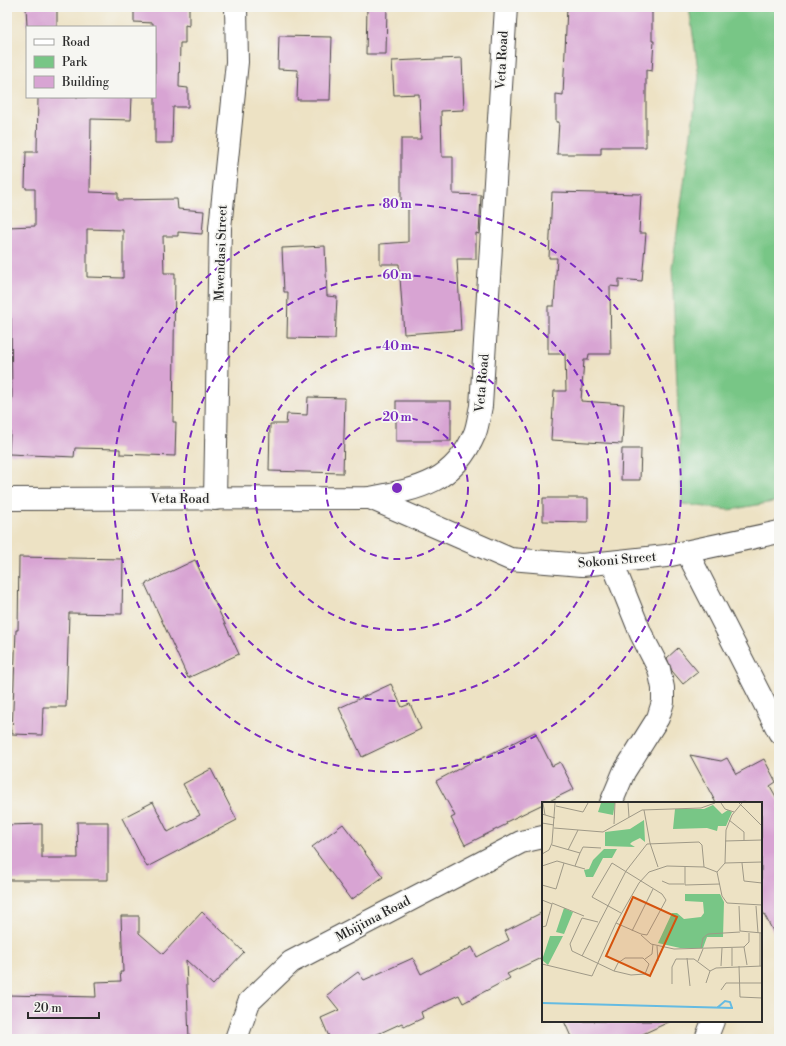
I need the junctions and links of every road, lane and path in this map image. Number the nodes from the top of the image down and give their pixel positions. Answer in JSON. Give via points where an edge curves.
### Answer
{"nodes":[{"id":1,"x":236,"y":7,"type":"edge"},
{"id":2,"x":506,"y":7,"type":"edge"},
{"id":3,"x":370,"y":498,"type":"junction"},
{"id":4,"x":7,"y":499,"type":"edge"},
{"id":5,"x":215,"y":499,"type":"junction"},
{"id":6,"x":779,"y":532,"type":"edge"},
{"id":7,"x":687,"y":552,"type":"junction"},
{"id":8,"x":612,"y":562,"type":"junction"},
{"id":9,"x":779,"y":732,"type":"edge"},
{"id":10,"x":610,"y":802,"type":"edge"},
{"id":11,"x":542,"y":837,"type":"edge"},
{"id":12,"x":713,"y":1022,"type":"edge"},
{"id":13,"x":236,"y":1039,"type":"edge"},
{"id":14,"x":706,"y":1039,"type":"edge"}],
"edges":[{"from":1,"to":5,"type":"street","name":"Mwendasi Street","via":[[237,62],[220,228]]},
{"from":2,"to":3,"type":"street","name":"Veta Road","via":[[482,406],[475,432],[462,456],[449,470],[431,483]]},
{"from":3,"to":5,"type":"street","name":"Veta Road"},
{"from":3,"to":8,"type":"street","name":"Sokoni Street","via":[[510,559],[582,565]]},
{"from":4,"to":5,"type":"street","name":"Veta Road"},
{"from":6,"to":7,"type":"street","name":"Sokoni Street"},
{"from":7,"to":8,"type":"street","name":"Sokoni Street"},
{"from":7,"to":9,"type":"street"},
{"from":8,"to":10,"type":"street","via":[[641,634],[659,669],[663,702],[658,718],[624,772]]},
{"from":11,"to":13,"type":"street","name":"Mbijima Road","via":[[521,842],[291,962],[249,1002]]},
{"from":12,"to":14,"type":"street"}]}
